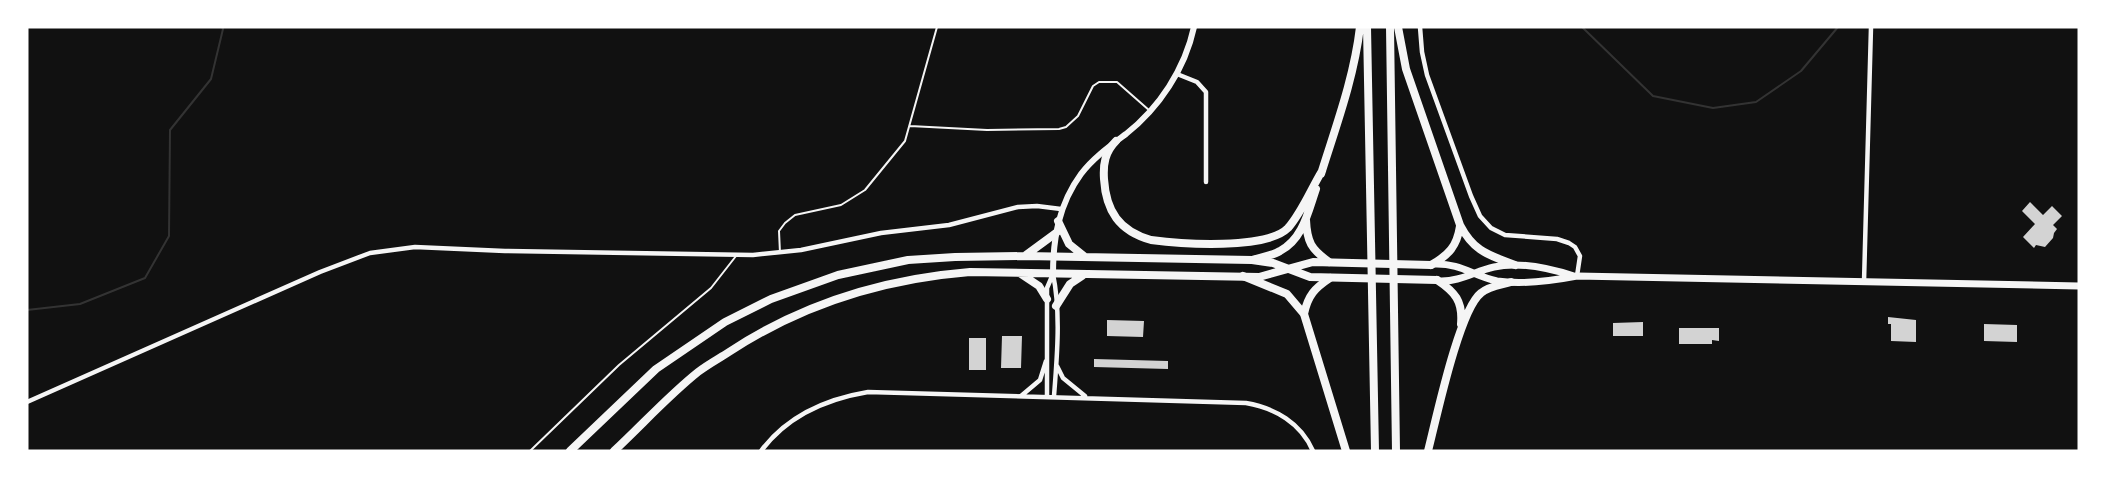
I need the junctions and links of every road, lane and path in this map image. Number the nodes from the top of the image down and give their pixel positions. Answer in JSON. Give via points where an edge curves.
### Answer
{"nodes":[{"id":1,"x":937,"y":27,"type":"edge"},
{"id":2,"x":1194,"y":27,"type":"edge"},
{"id":3,"x":1360,"y":27,"type":"edge"},
{"id":4,"x":1367,"y":27,"type":"edge"},
{"id":5,"x":1389,"y":27,"type":"edge"},
{"id":6,"x":1398,"y":27,"type":"edge"},
{"id":7,"x":1420,"y":27,"type":"edge"},
{"id":8,"x":1871,"y":27,"type":"edge"},
{"id":9,"x":1177,"y":74,"type":"junction"},
{"id":10,"x":1150,"y":111,"type":"junction"},
{"id":11,"x":910,"y":126,"type":"junction"},
{"id":12,"x":1116,"y":141,"type":"junction"},
{"id":13,"x":1322,"y":171,"type":"junction"},
{"id":14,"x":1206,"y":182,"type":"dead end"},
{"id":15,"x":1061,"y":209,"type":"junction"},
{"id":16,"x":1306,"y":220,"type":"junction"},
{"id":17,"x":1058,"y":221,"type":"junction"},
{"id":18,"x":1460,"y":225,"type":"junction"},
{"id":19,"x":1056,"y":233,"type":"junction"},
{"id":20,"x":780,"y":253,"type":"junction"},
{"id":21,"x":736,"y":256,"type":"junction"},
{"id":22,"x":1025,"y":256,"type":"junction"},
{"id":23,"x":1053,"y":256,"type":"junction"},
{"id":24,"x":1085,"y":257,"type":"junction"},
{"id":25,"x":1252,"y":260,"type":"junction"},
{"id":26,"x":1329,"y":262,"type":"junction"},
{"id":27,"x":1431,"y":265,"type":"junction"},
{"id":28,"x":1515,"y":265,"type":"junction"},
{"id":29,"x":1289,"y":269,"type":"junction"},
{"id":30,"x":1476,"y":273,"type":"junction"},
{"id":31,"x":1020,"y":274,"type":"junction"},
{"id":32,"x":1053,"y":274,"type":"junction"},
{"id":33,"x":1083,"y":275,"type":"junction"},
{"id":34,"x":1243,"y":276,"type":"junction"},
{"id":35,"x":1577,"y":276,"type":"junction"},
{"id":36,"x":1330,"y":278,"type":"junction"},
{"id":37,"x":1437,"y":280,"type":"junction"},
{"id":38,"x":1511,"y":282,"type":"junction"},
{"id":39,"x":1864,"y":282,"type":"junction"},
{"id":40,"x":2079,"y":286,"type":"edge"},
{"id":41,"x":1047,"y":299,"type":"junction"},
{"id":42,"x":1056,"y":306,"type":"junction"},
{"id":43,"x":1304,"y":314,"type":"junction"},
{"id":44,"x":1460,"y":333,"type":"junction"},
{"id":45,"x":1048,"y":355,"type":"junction"},
{"id":46,"x":1057,"y":366,"type":"junction"},
{"id":47,"x":1021,"y":396,"type":"junction"},
{"id":48,"x":1050,"y":396,"type":"junction"},
{"id":49,"x":1086,"y":398,"type":"junction"},
{"id":50,"x":27,"y":402,"type":"edge"},
{"id":51,"x":530,"y":451,"type":"edge"},
{"id":52,"x":570,"y":451,"type":"edge"},
{"id":53,"x":614,"y":451,"type":"edge"},
{"id":54,"x":761,"y":451,"type":"edge"},
{"id":55,"x":1313,"y":451,"type":"edge"},
{"id":56,"x":1346,"y":451,"type":"edge"},
{"id":57,"x":1375,"y":451,"type":"edge"},
{"id":58,"x":1396,"y":451,"type":"edge"},
{"id":59,"x":1428,"y":451,"type":"edge"}],
"edges":[{"from":1,"to":11,"type":"lane"},
{"from":2,"to":9,"type":"main road"},
{"from":3,"to":13,"type":"highway","via":[[1351,76]]},
{"from":4,"to":57,"type":"highway"},
{"from":5,"to":58,"type":"highway"},
{"from":6,"to":18,"type":"highway","via":[[1406,69]]},
{"from":7,"to":35,"type":"street","via":[[1427,75],[1480,216],[1505,236],[1569,243],[1580,256]]},
{"from":8,"to":39,"type":"street"},
{"from":9,"to":10,"type":"main road"},
{"from":9,"to":14,"type":"street","via":[[1197,82],[1206,92]]},
{"from":10,"to":11,"type":"lane","via":[[1117,82],[1099,82],[1093,86],[1078,116],[1059,129]]},
{"from":10,"to":12,"type":"main road"},
{"from":11,"to":20,"type":"lane","via":[[905,141],[865,190],[842,205],[795,215],[785,223],[779,231]]},
{"from":12,"to":13,"type":"highway","via":[[1104,162],[1108,206],[1124,227],[1151,240],[1243,243],[1270,239],[1287,229]]},
{"from":12,"to":15,"type":"main road","via":[[1083,171]]},
{"from":13,"to":16,"type":"highway"},
{"from":15,"to":17,"type":"main road"},
{"from":15,"to":20,"type":"street","via":[[1018,207],[948,225],[889,231]]},
{"from":16,"to":25,"type":"highway","via":[[1287,246]]},
{"from":16,"to":26,"type":"highway","via":[[1309,243]]},
{"from":17,"to":19,"type":"main road"},
{"from":17,"to":24,"type":"highway","via":[[1069,244]]},
{"from":18,"to":27,"type":"highway","via":[[1451,252]]},
{"from":18,"to":28,"type":"highway","via":[[1481,251]]},
{"from":19,"to":22,"type":"highway"},
{"from":19,"to":23,"type":"main road"},
{"from":20,"to":21,"type":"street"},
{"from":21,"to":50,"type":"street","via":[[415,247],[370,253]]},
{"from":21,"to":51,"type":"lane","via":[[711,288],[619,365]]},
{"from":22,"to":23,"type":"highway"},
{"from":22,"to":52,"type":"highway","via":[[924,258],[855,270],[771,299],[733,318],[656,369]]},
{"from":23,"to":24,"type":"highway"},
{"from":23,"to":32,"type":"main road"},
{"from":24,"to":25,"type":"highway"},
{"from":25,"to":29,"type":"highway"},
{"from":26,"to":27,"type":"highway"},
{"from":26,"to":29,"type":"highway"},
{"from":27,"to":30,"type":"main road","via":[[1460,267]]},
{"from":28,"to":30,"type":"main road"},
{"from":28,"to":35,"type":"main road"},
{"from":29,"to":34,"type":"highway","via":[[1268,276]]},
{"from":29,"to":36,"type":"highway","via":[[1305,276]]},
{"from":30,"to":37,"type":"main road","via":[[1453,281]]},
{"from":30,"to":38,"type":"main road"},
{"from":31,"to":32,"type":"highway"},
{"from":31,"to":41,"type":"highway","via":[[1039,286]]},
{"from":31,"to":53,"type":"highway","via":[[970,272],[910,279],[822,304],[774,325],[698,372]]},
{"from":32,"to":33,"type":"highway"},
{"from":32,"to":41,"type":"street"},
{"from":32,"to":42,"type":"street"},
{"from":33,"to":34,"type":"highway"},
{"from":33,"to":42,"type":"highway","via":[[1070,284]]},
{"from":34,"to":43,"type":"highway","via":[[1287,294]]},
{"from":35,"to":38,"type":"main road"},
{"from":35,"to":39,"type":"main road"},
{"from":36,"to":37,"type":"highway"},
{"from":36,"to":43,"type":"highway","via":[[1312,291]]},
{"from":37,"to":44,"type":"highway","via":[[1458,300]]},
{"from":38,"to":44,"type":"highway","via":[[1478,295]]},
{"from":39,"to":40,"type":"main road"},
{"from":41,"to":45,"type":"street"},
{"from":42,"to":46,"type":"street"},
{"from":43,"to":56,"type":"highway"},
{"from":44,"to":59,"type":"highway"},
{"from":45,"to":47,"type":"street","via":[[1040,380]]},
{"from":45,"to":48,"type":"street"},
{"from":46,"to":48,"type":"street"},
{"from":46,"to":49,"type":"street","via":[[1063,378]]},
{"from":47,"to":48,"type":"street"},
{"from":47,"to":54,"type":"street","via":[[868,392],[850,395],[799,415]]},
{"from":48,"to":49,"type":"street"},
{"from":49,"to":55,"type":"street","via":[[1253,404],[1287,418]]}]}
